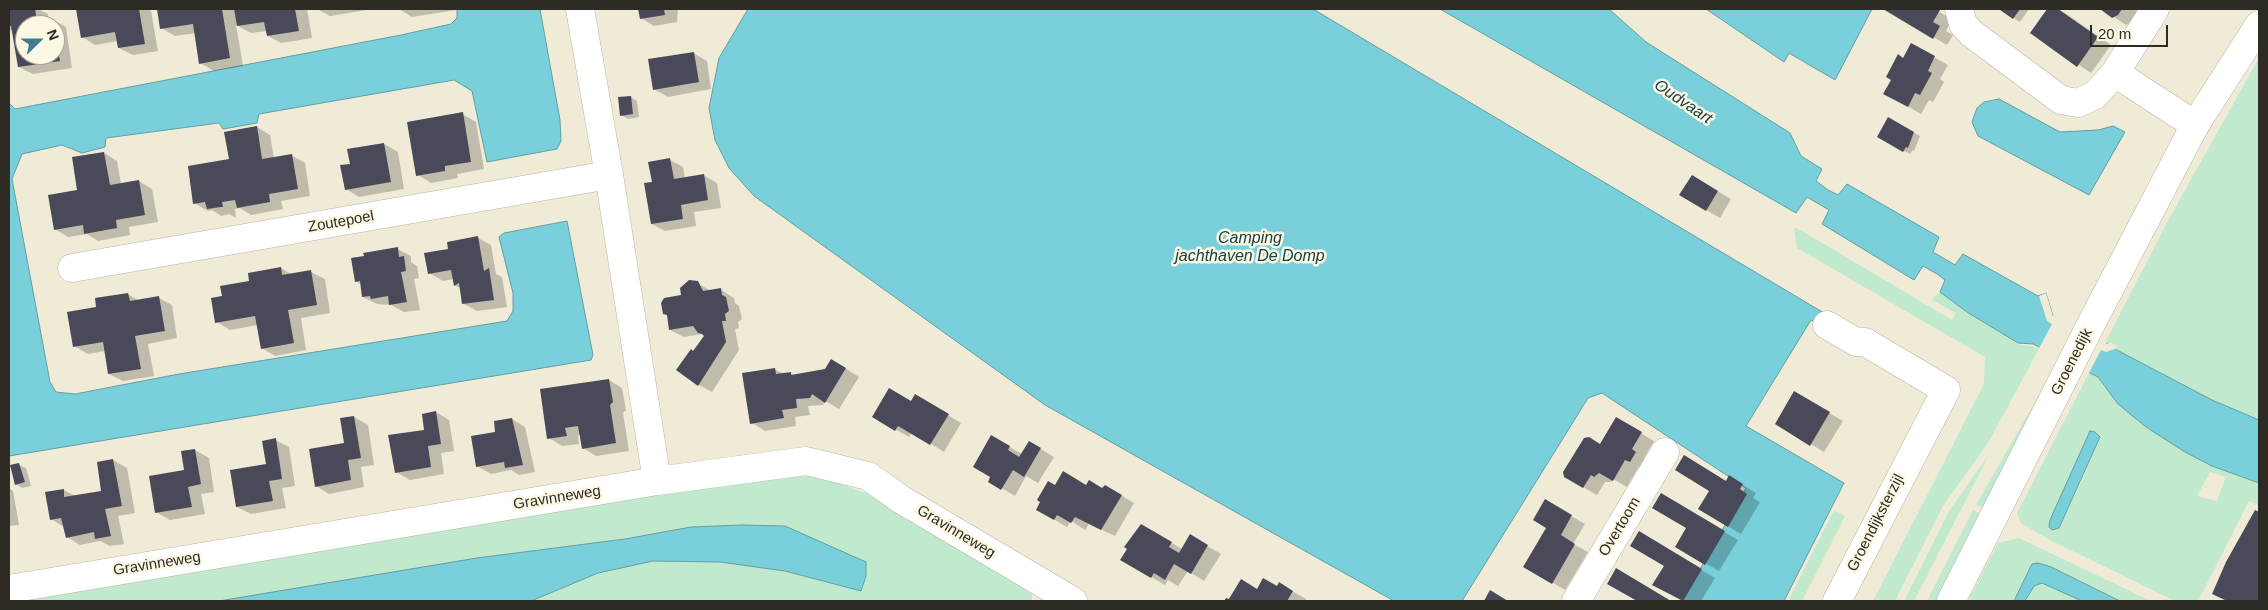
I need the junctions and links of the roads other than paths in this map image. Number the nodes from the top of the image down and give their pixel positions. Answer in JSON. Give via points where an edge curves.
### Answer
{"nodes":[{"id":1,"x":580,"y":9,"type":"edge"},
{"id":2,"x":1959,"y":9,"type":"edge"},
{"id":3,"x":2155,"y":9,"type":"edge"},
{"id":4,"x":2259,"y":25,"type":"edge"},
{"id":5,"x":2115,"y":73,"type":"junction"},
{"id":6,"x":2195,"y":125,"type":"junction"},
{"id":7,"x":609,"y":175,"type":"junction"},
{"id":8,"x":72,"y":268,"type":"dead end"},
{"id":9,"x":1827,"y":325,"type":"dead end"},
{"id":10,"x":1665,"y":452,"type":"dead end"},
{"id":11,"x":656,"y":481,"type":"junction"},
{"id":12,"x":9,"y":589,"type":"edge"},
{"id":13,"x":1073,"y":601,"type":"edge"},
{"id":14,"x":1576,"y":601,"type":"edge"},
{"id":15,"x":1837,"y":601,"type":"edge"},
{"id":16,"x":1951,"y":601,"type":"edge"}],
"edges":[{"from":1,"to":7,"type":"street"},
{"from":2,"to":5,"type":"street","via":[[1963,24],[1971,33],[2061,100],[2078,103],[2095,95]]},
{"from":3,"to":5,"type":"street"},
{"from":4,"to":6,"type":"street","name":"Groenedijk"},
{"from":5,"to":6,"type":"street"},
{"from":6,"to":16,"type":"street","name":"Groenedijk"},
{"from":7,"to":8,"type":"street","name":"Zoutepoel"},
{"from":7,"to":11,"type":"street"},
{"from":9,"to":15,"type":"street","name":"Groendijksterzijl","via":[[1856,342],[1865,342],[1946,390]]},
{"from":10,"to":14,"type":"street","name":"Overtoom"},
{"from":11,"to":12,"type":"street","name":"Gravinneweg"},
{"from":11,"to":13,"type":"street","name":"Gravinneweg","via":[[806,461],[868,476],[902,500]]}]}
